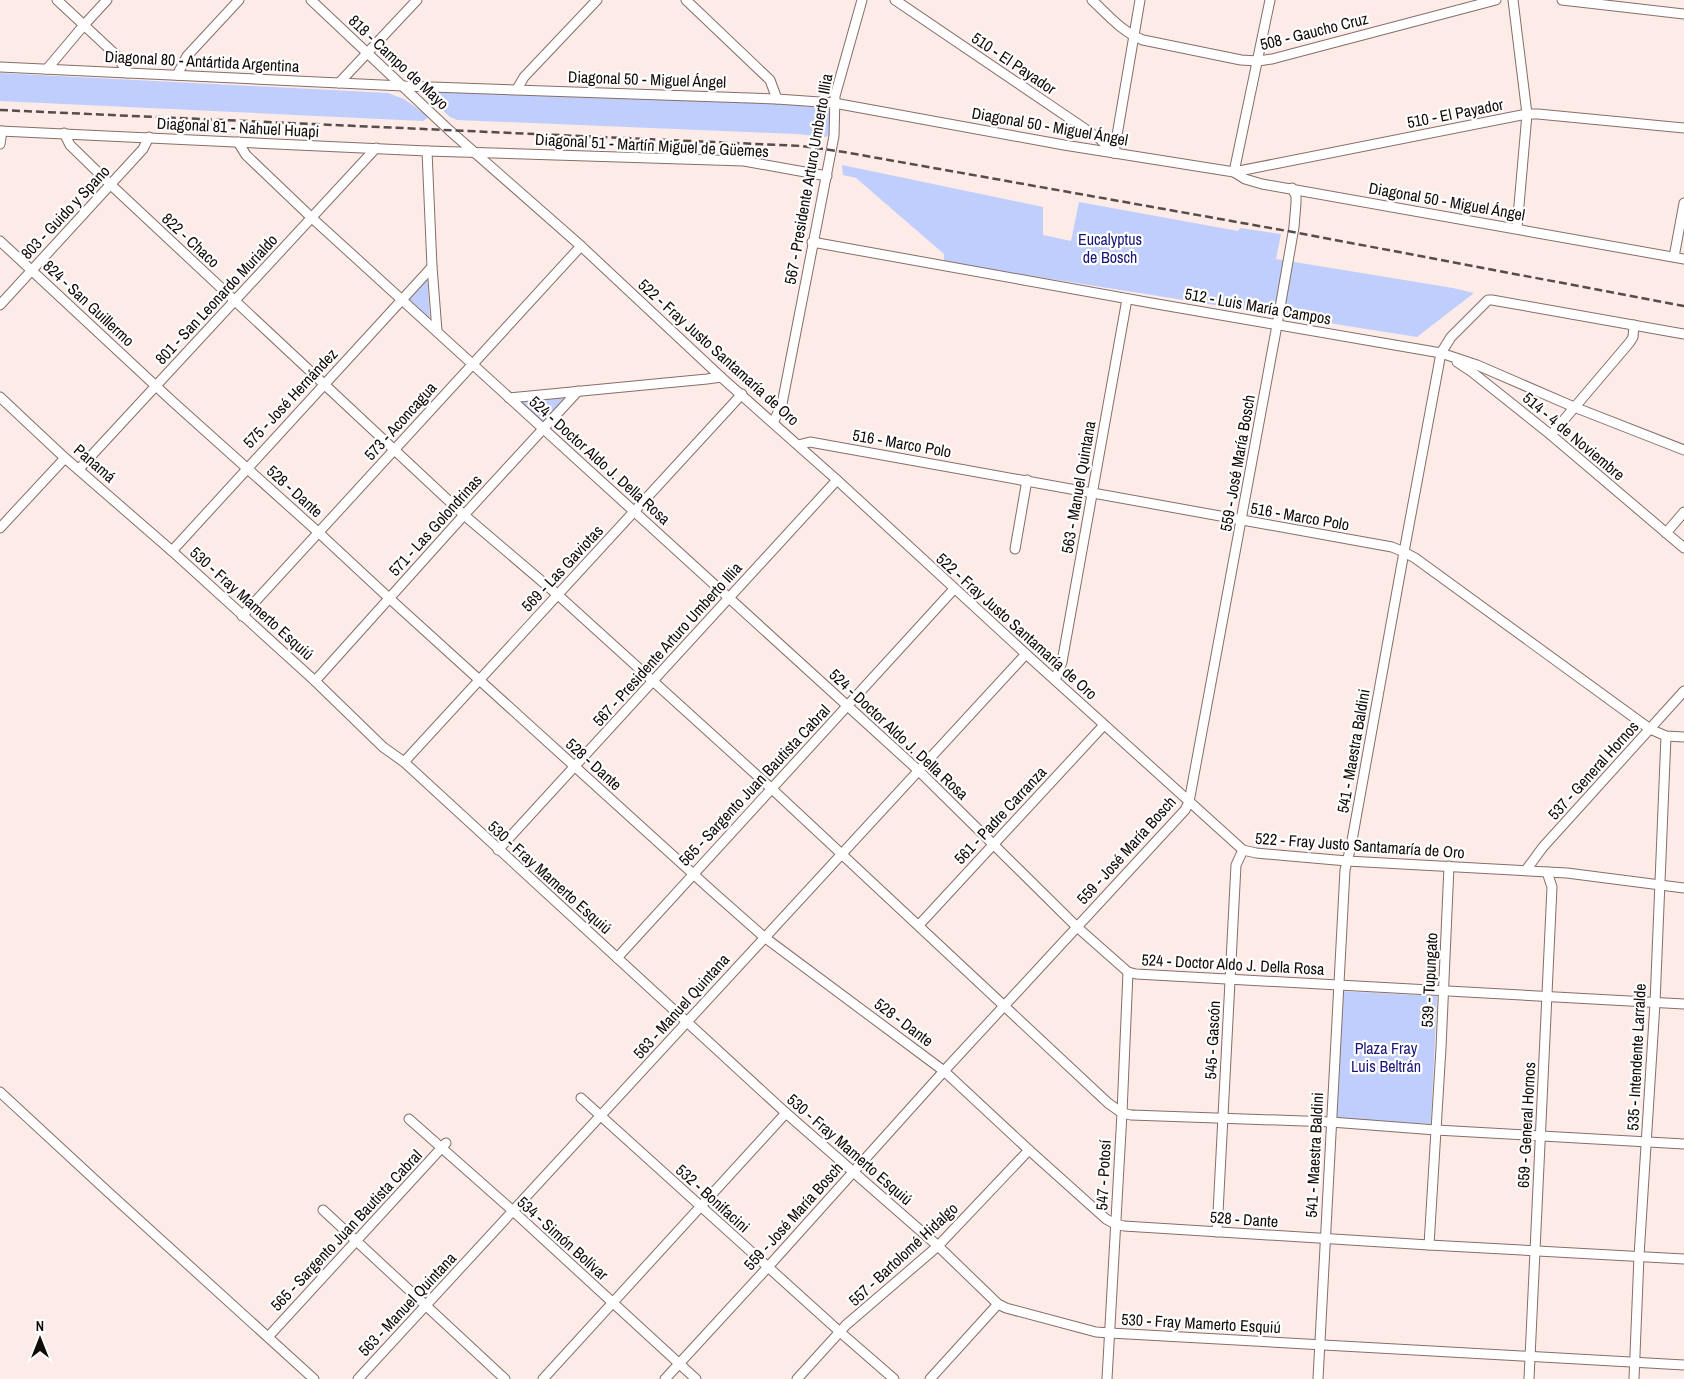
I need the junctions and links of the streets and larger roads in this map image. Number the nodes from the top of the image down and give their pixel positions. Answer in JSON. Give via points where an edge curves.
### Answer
{"nodes":[{"id":1,"x":57,"y":0,"type":"edge"},
{"id":2,"x":107,"y":0,"type":"edge"},
{"id":3,"x":239,"y":0,"type":"edge"},
{"id":4,"x":310,"y":0,"type":"edge"},
{"id":5,"x":417,"y":0,"type":"edge"},
{"id":6,"x":597,"y":0,"type":"edge"},
{"id":7,"x":686,"y":0,"type":"edge"},
{"id":8,"x":862,"y":0,"type":"edge"},
{"id":9,"x":895,"y":0,"type":"edge"},
{"id":10,"x":1092,"y":0,"type":"edge"},
{"id":11,"x":1140,"y":0,"type":"edge"},
{"id":12,"x":1270,"y":0,"type":"edge"},
{"id":13,"x":1496,"y":0,"type":"edge"},
{"id":14,"x":1513,"y":0,"type":"edge"},
{"id":15,"x":1562,"y":0,"type":"edge"},
{"id":16,"x":1684,"y":14,"type":"edge"},
{"id":17,"x":84,"y":25,"type":"junction"},
{"id":18,"x":1134,"y":36,"type":"junction"},
{"id":19,"x":368,"y":52,"type":"junction"},
{"id":20,"x":1258,"y":61,"type":"junction"},
{"id":21,"x":0,"y":67,"type":"edge"},
{"id":22,"x":47,"y":69,"type":"junction"},
{"id":23,"x":128,"y":73,"type":"junction"},
{"id":24,"x":177,"y":75,"type":"junction"},
{"id":25,"x":339,"y":83,"type":"junction"},
{"id":26,"x":403,"y":86,"type":"junction"},
{"id":27,"x":517,"y":89,"type":"junction"},
{"id":28,"x":777,"y":99,"type":"junction"},
{"id":29,"x":834,"y":103,"type":"junction"},
{"id":30,"x":1527,"y":114,"type":"junction"},
{"id":31,"x":444,"y":125,"type":"joint"},
{"id":32,"x":1684,"y":128,"type":"edge"},
{"id":33,"x":1,"y":131,"type":"edge"},
{"id":34,"x":64,"y":134,"type":"junction"},
{"id":35,"x":149,"y":137,"type":"junction"},
{"id":36,"x":238,"y":142,"type":"junction"},
{"id":37,"x":0,"y":144,"type":"edge"},
{"id":38,"x":376,"y":148,"type":"junction"},
{"id":39,"x":426,"y":152,"type":"junction"},
{"id":40,"x":475,"y":153,"type":"junction"},
{"id":41,"x":1114,"y":153,"type":"junction"},
{"id":42,"x":1234,"y":172,"type":"junction"},
{"id":43,"x":827,"y":176,"type":"junction"},
{"id":44,"x":110,"y":184,"type":"junction"},
{"id":45,"x":1292,"y":188,"type":"junction"},
{"id":46,"x":1684,"y":203,"type":"edge"},
{"id":47,"x":312,"y":218,"type":"junction"},
{"id":48,"x":1517,"y":228,"type":"junction"},
{"id":49,"x":0,"y":241,"type":"edge"},
{"id":50,"x":812,"y":242,"type":"junction"},
{"id":51,"x":581,"y":246,"type":"junction"},
{"id":52,"x":1674,"y":257,"type":"junction"},
{"id":53,"x":1684,"y":259,"type":"edge"},
{"id":54,"x":432,"y":267,"type":"junction"},
{"id":55,"x":31,"y":270,"type":"junction"},
{"id":56,"x":402,"y":299,"type":"junction"},
{"id":57,"x":1127,"y":299,"type":"junction"},
{"id":58,"x":234,"y":301,"type":"junction"},
{"id":59,"x":0,"y":304,"type":"edge"},
{"id":60,"x":1277,"y":325,"type":"junction"},
{"id":61,"x":1634,"y":325,"type":"junction"},
{"id":62,"x":437,"y":331,"type":"junction"},
{"id":63,"x":1684,"y":334,"type":"edge"},
{"id":64,"x":1442,"y":353,"type":"junction"},
{"id":65,"x":472,"y":363,"type":"junction"},
{"id":66,"x":721,"y":377,"type":"junction"},
{"id":67,"x":157,"y":385,"type":"junction"},
{"id":68,"x":324,"y":385,"type":"junction"},
{"id":69,"x":578,"y":391,"type":"junction"},
{"id":70,"x":742,"y":394,"type":"junction"},
{"id":71,"x":0,"y":397,"type":"edge"},
{"id":72,"x":509,"y":398,"type":"junction"},
{"id":73,"x":1574,"y":407,"type":"junction"},
{"id":74,"x":773,"y":423,"type":"junction"},
{"id":75,"x":543,"y":428,"type":"junction"},
{"id":76,"x":1551,"y":435,"type":"junction"},
{"id":77,"x":798,"y":445,"type":"junction"},
{"id":78,"x":395,"y":450,"type":"junction"},
{"id":79,"x":1684,"y":450,"type":"edge"},
{"id":80,"x":64,"y":458,"type":"junction"},
{"id":81,"x":247,"y":468,"type":"junction"},
{"id":82,"x":79,"y":469,"type":"junction"},
{"id":83,"x":838,"y":480,"type":"junction"},
{"id":84,"x":1027,"y":480,"type":"junction"},
{"id":85,"x":1093,"y":492,"type":"junction"},
{"id":86,"x":635,"y":511,"type":"junction"},
{"id":87,"x":1684,"y":512,"type":"edge"},
{"id":88,"x":464,"y":515,"type":"junction"},
{"id":89,"x":1242,"y":521,"type":"junction"},
{"id":90,"x":0,"y":528,"type":"edge"},
{"id":91,"x":318,"y":532,"type":"junction"},
{"id":92,"x":1666,"y":533,"type":"junction"},
{"id":93,"x":1684,"y":548,"type":"edge"},
{"id":94,"x":1015,"y":549,"type":"dead end"},
{"id":95,"x":172,"y":551,"type":"junction"},
{"id":96,"x":1404,"y":552,"type":"junction"},
{"id":97,"x":954,"y":589,"type":"junction"},
{"id":98,"x":558,"y":595,"type":"junction"},
{"id":99,"x":389,"y":598,"type":"junction"},
{"id":100,"x":729,"y":598,"type":"junction"},
{"id":101,"x":242,"y":616,"type":"junction"},
{"id":102,"x":1026,"y":654,"type":"junction"},
{"id":103,"x":479,"y":680,"type":"junction"},
{"id":104,"x":1055,"y":680,"type":"junction"},
{"id":105,"x":315,"y":681,"type":"junction"},
{"id":106,"x":654,"y":682,"type":"junction"},
{"id":107,"x":1684,"y":691,"type":"edge"},
{"id":108,"x":848,"y":706,"type":"junction"},
{"id":109,"x":1104,"y":725,"type":"junction"},
{"id":110,"x":1650,"y":729,"type":"junction"},
{"id":111,"x":1666,"y":736,"type":"junction"},
{"id":112,"x":1684,"y":737,"type":"edge"},
{"id":113,"x":404,"y":762,"type":"junction"},
{"id":114,"x":575,"y":767,"type":"junction"},
{"id":115,"x":919,"y":771,"type":"junction"},
{"id":116,"x":772,"y":789,"type":"junction"},
{"id":117,"x":1189,"y":802,"type":"junction"},
{"id":118,"x":994,"y":844,"type":"junction"},
{"id":119,"x":498,"y":850,"type":"junction"},
{"id":120,"x":1243,"y":850,"type":"junction"},
{"id":121,"x":841,"y":854,"type":"junction"},
{"id":122,"x":1347,"y":860,"type":"junction"},
{"id":123,"x":1449,"y":866,"type":"junction"},
{"id":124,"x":1526,"y":870,"type":"junction"},
{"id":125,"x":1547,"y":872,"type":"junction"},
{"id":126,"x":692,"y":874,"type":"junction"},
{"id":127,"x":1659,"y":885,"type":"junction"},
{"id":128,"x":1684,"y":888,"type":"edge"},
{"id":129,"x":919,"y":925,"type":"junction"},
{"id":130,"x":1077,"y":927,"type":"junction"},
{"id":131,"x":764,"y":937,"type":"junction"},
{"id":132,"x":617,"y":958,"type":"junction"},
{"id":133,"x":1128,"y":972,"type":"junction"},
{"id":134,"x":1230,"y":980,"type":"junction"},
{"id":135,"x":1338,"y":985,"type":"junction"},
{"id":136,"x":1444,"y":991,"type":"junction"},
{"id":137,"x":1547,"y":997,"type":"junction"},
{"id":138,"x":1655,"y":1003,"type":"junction"},
{"id":139,"x":1684,"y":1004,"type":"edge"},
{"id":140,"x":1004,"y":1006,"type":"junction"},
{"id":141,"x":687,"y":1022,"type":"junction"},
{"id":142,"x":944,"y":1070,"type":"junction"},
{"id":143,"x":0,"y":1092,"type":"edge"},
{"id":144,"x":581,"y":1098,"type":"dead end"},
{"id":145,"x":1122,"y":1112,"type":"junction"},
{"id":146,"x":786,"y":1113,"type":"junction"},
{"id":147,"x":600,"y":1116,"type":"junction"},
{"id":148,"x":1223,"y":1118,"type":"junction"},
{"id":149,"x":409,"y":1120,"type":"dead end"},
{"id":150,"x":1331,"y":1122,"type":"junction"},
{"id":151,"x":1436,"y":1130,"type":"junction"},
{"id":152,"x":1540,"y":1136,"type":"junction"},
{"id":153,"x":1646,"y":1141,"type":"junction"},
{"id":154,"x":1684,"y":1144,"type":"edge"},
{"id":155,"x":444,"y":1146,"type":"junction"},
{"id":156,"x":1029,"y":1150,"type":"junction"},
{"id":157,"x":853,"y":1172,"type":"junction"},
{"id":158,"x":700,"y":1206,"type":"junction"},
{"id":159,"x":322,"y":1210,"type":"dead end"},
{"id":160,"x":513,"y":1211,"type":"junction"},
{"id":161,"x":1115,"y":1224,"type":"junction"},
{"id":162,"x":1217,"y":1232,"type":"junction"},
{"id":163,"x":1325,"y":1239,"type":"junction"},
{"id":164,"x":356,"y":1241,"type":"junction"},
{"id":165,"x":1429,"y":1245,"type":"junction"},
{"id":166,"x":938,"y":1246,"type":"junction"},
{"id":167,"x":1535,"y":1251,"type":"junction"},
{"id":168,"x":1639,"y":1256,"type":"junction"},
{"id":169,"x":1684,"y":1258,"type":"edge"},
{"id":170,"x":768,"y":1268,"type":"junction"},
{"id":171,"x":613,"y":1303,"type":"junction"},
{"id":172,"x":998,"y":1304,"type":"junction"},
{"id":173,"x":426,"y":1306,"type":"junction"},
{"id":174,"x":840,"y":1332,"type":"junction"},
{"id":175,"x":1110,"y":1333,"type":"junction"},
{"id":176,"x":268,"y":1338,"type":"junction"},
{"id":177,"x":1320,"y":1345,"type":"junction"},
{"id":178,"x":1530,"y":1356,"type":"junction"},
{"id":179,"x":1634,"y":1363,"type":"junction"},
{"id":180,"x":679,"y":1364,"type":"junction"},
{"id":181,"x":1684,"y":1365,"type":"edge"},
{"id":182,"x":314,"y":1379,"type":"edge"},
{"id":183,"x":358,"y":1379,"type":"edge"},
{"id":184,"x":506,"y":1379,"type":"edge"},
{"id":185,"x":543,"y":1379,"type":"edge"},
{"id":186,"x":665,"y":1379,"type":"edge"},
{"id":187,"x":696,"y":1379,"type":"edge"},
{"id":188,"x":797,"y":1379,"type":"edge"},
{"id":189,"x":894,"y":1379,"type":"edge"},
{"id":190,"x":930,"y":1379,"type":"edge"},
{"id":191,"x":1107,"y":1379,"type":"edge"},
{"id":192,"x":1318,"y":1379,"type":"edge"},
{"id":193,"x":1529,"y":1379,"type":"edge"},
{"id":194,"x":1634,"y":1379,"type":"edge"}],
"edges":[{"from":1,"to":17,"type":"street"},
{"from":2,"to":17,"type":"street"},
{"from":3,"to":24,"type":"street","via":[[188,56]]},
{"from":4,"to":19,"type":"street","name":"818 - Campo de Mayo"},
{"from":5,"to":19,"type":"street"},
{"from":6,"to":27,"type":"street","via":[[524,77]]},
{"from":7,"to":28,"type":"street","via":[[770,80]]},
{"from":8,"to":29,"type":"street","name":"567 - Presidente Arturo Umberto Illia"},
{"from":9,"to":41,"type":"street","name":"510 - El Payador","via":[[1100,139]]},
{"from":10,"to":18,"type":"street","name":"508 - Gaucho Cruz"},
{"from":11,"to":18,"type":"street"},
{"from":12,"to":20,"type":"street"},
{"from":13,"to":20,"type":"street","name":"508 - Gaucho Cruz"},
{"from":14,"to":30,"type":"street"},
{"from":15,"to":16,"type":"street"},
{"from":17,"to":22,"type":"street"},
{"from":17,"to":23,"type":"street","via":[[116,55]]},
{"from":18,"to":20,"type":"street","name":"508 - Gaucho Cruz"},
{"from":18,"to":41,"type":"street"},
{"from":19,"to":25,"type":"street"},
{"from":19,"to":26,"type":"street","name":"818 - Campo de Mayo"},
{"from":20,"to":42,"type":"street"},
{"from":21,"to":22,"type":"street","name":"Diagonal 80 - Antártida Argentina"},
{"from":22,"to":23,"type":"street","name":"Diagonal 80 - Antártida Argentina"},
{"from":23,"to":24,"type":"street","name":"Diagonal 80 - Antártida Argentina"},
{"from":24,"to":25,"type":"street","name":"Diagonal 80 - Antártida Argentina"},
{"from":25,"to":26,"type":"street","name":"Diagonal 80 - Antártida Argentina"},
{"from":26,"to":27,"type":"street","name":"Diagonal 50 - Miguel Ángel"},
{"from":26,"to":31,"type":"street","name":"818 - Campo de Mayo"},
{"from":27,"to":28,"type":"street","name":"Diagonal 50 - Miguel Ángel"},
{"from":28,"to":29,"type":"street","name":"Diagonal 50 - Miguel Ángel"},
{"from":29,"to":41,"type":"street","name":"Diagonal 50 - Miguel Ángel"},
{"from":29,"to":43,"type":"street","name":"567 - Presidente Arturo Umberto Illia","via":[[835,128]]},
{"from":30,"to":32,"type":"street","name":"510 - El Payador"},
{"from":30,"to":42,"type":"street","name":"510 - El Payador"},
{"from":30,"to":48,"type":"street"},
{"from":31,"to":40,"type":"street","name":"522 - Fray Justo Santamaría de Oro"},
{"from":33,"to":34,"type":"street","name":"Diagonal 81 - Nahuel Huapi"},
{"from":33,"to":37,"type":"street"},
{"from":34,"to":35,"type":"street","name":"Diagonal 81 - Nahuel Huapi"},
{"from":34,"to":44,"type":"street","name":"822 - Chaco","via":[[70,145]]},
{"from":35,"to":36,"type":"street","name":"Diagonal 81 - Nahuel Huapi"},
{"from":35,"to":44,"type":"street","name":"803 - Guido y Spano","via":[[143,149]]},
{"from":36,"to":38,"type":"street","name":"Diagonal 81 - Nahuel Huapi"},
{"from":36,"to":47,"type":"street","name":"524 - Doctor Aldo J. Della Rosa","via":[[246,155]]},
{"from":38,"to":39,"type":"street","name":"Diagonal 81 - Nahuel Huapi"},
{"from":38,"to":47,"type":"street","name":"801 - San Leonardo Murialdo"},
{"from":39,"to":40,"type":"street","name":"Diagonal 81 - Nahuel Huapi"},
{"from":39,"to":54,"type":"street"},
{"from":40,"to":43,"type":"street","name":"Diagonal 51 - Martín Miguel de Güemes","via":[[744,161]]},
{"from":40,"to":51,"type":"street","name":"522 - Fray Justo Santamaría de Oro"},
{"from":41,"to":42,"type":"street","name":"Diagonal 50 - Miguel Ángel"},
{"from":42,"to":45,"type":"street","name":"Diagonal 50 - Miguel Ángel","via":[[1252,181]]},
{"from":43,"to":50,"type":"street","name":"567 - Presidente Arturo Umberto Illia"},
{"from":44,"to":55,"type":"street","name":"803 - Guido y Spano"},
{"from":44,"to":58,"type":"street","name":"822 - Chaco"},
{"from":45,"to":48,"type":"street","name":"Diagonal 50 - Miguel Ángel"},
{"from":45,"to":60,"type":"street","name":"559 - José María Bosch","via":[[1296,196],[1294,227]]},
{"from":46,"to":52,"type":"street"},
{"from":47,"to":56,"type":"street","name":"524 - Doctor Aldo J. Della Rosa"},
{"from":47,"to":58,"type":"street","name":"801 - San Leonardo Murialdo"},
{"from":48,"to":52,"type":"street","name":"Diagonal 50 - Miguel Ángel"},
{"from":49,"to":55,"type":"street","name":"824 - San Guillermo"},
{"from":50,"to":57,"type":"street","name":"512 - Luis María Campos"},
{"from":50,"to":74,"type":"street","name":"567 - Presidente Arturo Umberto Illia","via":[[782,404]]},
{"from":51,"to":65,"type":"street","name":"573 - Aconcagua"},
{"from":51,"to":66,"type":"street","name":"522 - Fray Justo Santamaría de Oro"},
{"from":52,"to":53,"type":"street","name":"Diagonal 50 - Miguel Ángel"},
{"from":54,"to":56,"type":"street","name":"575 - José Hernández"},
{"from":54,"to":62,"type":"street"},
{"from":55,"to":59,"type":"street","name":"803 - Guido y Spano"},
{"from":55,"to":67,"type":"street","name":"824 - San Guillermo"},
{"from":56,"to":62,"type":"street","name":"524 - Doctor Aldo J. Della Rosa"},
{"from":56,"to":68,"type":"street","name":"575 - José Hernández"},
{"from":57,"to":60,"type":"street","name":"512 - Luis María Campos"},
{"from":57,"to":85,"type":"street","name":"563 - Manuel Quintana"},
{"from":58,"to":67,"type":"street","name":"801 - San Leonardo Murialdo"},
{"from":58,"to":68,"type":"street","name":"822 - Chaco"},
{"from":60,"to":64,"type":"street","name":"512 - Luis María Campos"},
{"from":60,"to":89,"type":"street","name":"559 - José María Bosch"},
{"from":61,"to":63,"type":"street"},
{"from":61,"to":64,"type":"street","name":"541 - Maestra Baldini","via":[[1488,300],[1451,337]]},
{"from":61,"to":73,"type":"street","via":[[1630,342]]},
{"from":62,"to":65,"type":"street","name":"524 - Doctor Aldo J. Della Rosa"},
{"from":64,"to":73,"type":"street","name":"512 - Luis María Campos"},
{"from":64,"to":76,"type":"street","name":"514 - 4 de Noviembre","via":[[1472,372]]},
{"from":64,"to":96,"type":"street","name":"541 - Maestra Baldini"},
{"from":65,"to":72,"type":"street","name":"524 - Doctor Aldo J. Della Rosa"},
{"from":65,"to":78,"type":"street","name":"573 - Aconcagua"},
{"from":66,"to":69,"type":"street"},
{"from":66,"to":70,"type":"street","name":"522 - Fray Justo Santamaría de Oro"},
{"from":67,"to":81,"type":"street","name":"824 - San Guillermo"},
{"from":67,"to":82,"type":"street","name":"801 - San Leonardo Murialdo"},
{"from":68,"to":78,"type":"street","name":"822 - Chaco"},
{"from":68,"to":81,"type":"street","name":"575 - José Hernández"},
{"from":69,"to":72,"type":"street"},
{"from":69,"to":75,"type":"street","name":"571 - Las Golondrinas"},
{"from":70,"to":74,"type":"street","name":"522 - Fray Justo Santamaría de Oro"},
{"from":70,"to":86,"type":"street","name":"569 - Las Gaviotas"},
{"from":71,"to":80,"type":"street","name":"Panamá"},
{"from":72,"to":75,"type":"street","name":"524 - Doctor Aldo J. Della Rosa"},
{"from":73,"to":76,"type":"street"},
{"from":73,"to":79,"type":"street","name":"512 - Luis María Campos"},
{"from":74,"to":77,"type":"street","name":"522 - Fray Justo Santamaría de Oro"},
{"from":75,"to":86,"type":"street","name":"524 - Doctor Aldo J. Della Rosa"},
{"from":75,"to":88,"type":"street","name":"571 - Las Golondrinas"},
{"from":76,"to":92,"type":"street","name":"514 - 4 de Noviembre"},
{"from":77,"to":83,"type":"street","name":"522 - Fray Justo Santamaría de Oro"},
{"from":77,"to":84,"type":"street","name":"516 - Marco Polo","via":[[810,442]]},
{"from":78,"to":88,"type":"street","name":"822 - Chaco"},
{"from":78,"to":91,"type":"street","name":"573 - Aconcagua"},
{"from":80,"to":82,"type":"street","name":"Panamá"},
{"from":80,"to":90,"type":"street"},
{"from":81,"to":91,"type":"street","name":"528 - Dante"},
{"from":81,"to":95,"type":"street","name":"575 - José Hernández"},
{"from":82,"to":95,"type":"street","name":"Panamá"},
{"from":83,"to":97,"type":"street","name":"522 - Fray Justo Santamaría de Oro"},
{"from":83,"to":100,"type":"street","name":"567 - Presidente Arturo Umberto Illia"},
{"from":84,"to":85,"type":"street","name":"516 - Marco Polo"},
{"from":84,"to":94,"type":"street"},
{"from":85,"to":89,"type":"street","name":"516 - Marco Polo"},
{"from":85,"to":104,"type":"street","name":"563 - Manuel Quintana","via":[[1062,662]]},
{"from":86,"to":98,"type":"street","name":"569 - Las Gaviotas"},
{"from":86,"to":100,"type":"street","name":"524 - Doctor Aldo J. Della Rosa"},
{"from":87,"to":92,"type":"street"},
{"from":88,"to":98,"type":"street","name":"822 - Chaco"},
{"from":88,"to":99,"type":"street","name":"571 - Las Golondrinas"},
{"from":89,"to":96,"type":"street","name":"516 - Marco Polo","via":[[1392,547]]},
{"from":89,"to":117,"type":"street","name":"559 - José María Bosch"},
{"from":91,"to":99,"type":"street","name":"528 - Dante"},
{"from":91,"to":101,"type":"street","name":"573 - Aconcagua"},
{"from":92,"to":93,"type":"street","name":"514 - 4 de Noviembre"},
{"from":95,"to":101,"type":"street","name":"530 - Fray Mamerto Esquiú"},
{"from":96,"to":110,"type":"street","name":"516 - Marco Polo"},
{"from":96,"to":122,"type":"street","name":"541 - Maestra Baldini"},
{"from":97,"to":102,"type":"street","name":"522 - Fray Justo Santamaría de Oro"},
{"from":97,"to":108,"type":"street","name":"565 - Sargento Juan Bautista Cabral"},
{"from":98,"to":103,"type":"street","name":"569 - Las Gaviotas"},
{"from":98,"to":106,"type":"street","name":"822 - Chaco"},
{"from":99,"to":103,"type":"street","name":"528 - Dante"},
{"from":99,"to":105,"type":"street","name":"571 - Las Golondrinas"},
{"from":100,"to":106,"type":"street","name":"567 - Presidente Arturo Umberto Illia"},
{"from":100,"to":108,"type":"street","name":"524 - Doctor Aldo J. Della Rosa"},
{"from":101,"to":105,"type":"street","name":"530 - Fray Mamerto Esquiú"},
{"from":102,"to":104,"type":"street","name":"522 - Fray Justo Santamaría de Oro"},
{"from":102,"to":115,"type":"street","name":"563 - Manuel Quintana"},
{"from":103,"to":113,"type":"street","name":"569 - Las Gaviotas"},
{"from":103,"to":114,"type":"street","name":"528 - Dante"},
{"from":104,"to":109,"type":"street","name":"522 - Fray Justo Santamaría de Oro"},
{"from":105,"to":113,"type":"street","name":"530 - Fray Mamerto Esquiú","via":[[383,747]]},
{"from":106,"to":114,"type":"street","name":"567 - Presidente Arturo Umberto Illia"},
{"from":106,"to":116,"type":"street","name":"822 - Chaco"},
{"from":107,"to":110,"type":"street","name":"537 - General Hornos"},
{"from":108,"to":115,"type":"street","name":"524 - Doctor Aldo J. Della Rosa"},
{"from":108,"to":116,"type":"street","name":"565 - Sargento Juan Bautista Cabral"},
{"from":109,"to":117,"type":"street","name":"522 - Fray Justo Santamaría de Oro"},
{"from":109,"to":118,"type":"street","name":"561 - Padre Carranza"},
{"from":110,"to":111,"type":"street","name":"516 - Marco Polo"},
{"from":110,"to":124,"type":"street","name":"537 - General Hornos"},
{"from":111,"to":112,"type":"street","name":"516 - Marco Polo"},
{"from":111,"to":127,"type":"street","name":"535 - Intendente Larralde"},
{"from":113,"to":119,"type":"street","name":"530 - Fray Mamerto Esquiú"},
{"from":114,"to":119,"type":"street","name":"567 - Presidente Arturo Umberto Illia"},
{"from":114,"to":126,"type":"street","name":"528 - Dante"},
{"from":115,"to":118,"type":"street","name":"524 - Doctor Aldo J. Della Rosa"},
{"from":115,"to":121,"type":"street","name":"563 - Manuel Quintana"},
{"from":116,"to":121,"type":"street","name":"822 - Chaco"},
{"from":116,"to":126,"type":"street","name":"565 - Sargento Juan Bautista Cabral"},
{"from":117,"to":120,"type":"street","name":"522 - Fray Justo Santamaría de Oro"},
{"from":117,"to":130,"type":"street","name":"559 - José María Bosch"},
{"from":118,"to":129,"type":"street","name":"561 - Padre Carranza"},
{"from":118,"to":130,"type":"street","name":"524 - Doctor Aldo J. Della Rosa"},
{"from":119,"to":132,"type":"street","name":"530 - Fray Mamerto Esquiú"},
{"from":120,"to":122,"type":"street","name":"522 - Fray Justo Santamaría de Oro","via":[[1256,854]]},
{"from":120,"to":134,"type":"street","name":"545 - Gascón","via":[[1236,866]]},
{"from":121,"to":129,"type":"street","name":"822 - Chaco"},
{"from":121,"to":131,"type":"street","name":"563 - Manuel Quintana"},
{"from":122,"to":123,"type":"street","name":"522 - Fray Justo Santamaría de Oro"},
{"from":122,"to":135,"type":"street","name":"541 - Maestra Baldini"},
{"from":123,"to":124,"type":"street","name":"522 - Fray Justo Santamaría de Oro"},
{"from":123,"to":136,"type":"street","name":"539 - Tupungato"},
{"from":124,"to":125,"type":"street","name":"522 - Fray Justo Santamaría de Oro"},
{"from":125,"to":127,"type":"street","name":"522 - Fray Justo Santamaría de Oro"},
{"from":125,"to":137,"type":"street","name":"659 - General Hornos","via":[[1552,887]]},
{"from":126,"to":131,"type":"street","name":"528 - Dante"},
{"from":126,"to":132,"type":"street","name":"565 - Sargento Juan Bautista Cabral"},
{"from":127,"to":128,"type":"street","name":"522 - Fray Justo Santamaría de Oro"},
{"from":127,"to":138,"type":"street","name":"535 - Intendente Larralde"},
{"from":129,"to":140,"type":"street","name":"822 - Chaco"},
{"from":130,"to":133,"type":"street","name":"524 - Doctor Aldo J. Della Rosa"},
{"from":130,"to":140,"type":"street","name":"559 - José María Bosch"},
{"from":131,"to":141,"type":"street","name":"563 - Manuel Quintana"},
{"from":131,"to":142,"type":"street","name":"528 - Dante"},
{"from":132,"to":141,"type":"street","name":"530 - Fray Mamerto Esquiú"},
{"from":133,"to":134,"type":"street","name":"524 - Doctor Aldo J. Della Rosa"},
{"from":133,"to":145,"type":"street","name":"547 - Potosí"},
{"from":134,"to":135,"type":"street","name":"524 - Doctor Aldo J. Della Rosa"},
{"from":134,"to":148,"type":"street","name":"545 - Gascón"},
{"from":135,"to":136,"type":"street","name":"524 - Doctor Aldo J. Della Rosa"},
{"from":135,"to":150,"type":"street","name":"541 - Maestra Baldini"},
{"from":136,"to":137,"type":"street","name":"524 - Doctor Aldo J. Della Rosa"},
{"from":136,"to":151,"type":"street","name":"539 - Tupungato"},
{"from":137,"to":138,"type":"street","name":"524 - Doctor Aldo J. Della Rosa"},
{"from":137,"to":152,"type":"street","name":"659 - General Hornos"},
{"from":138,"to":139,"type":"street","name":"524 - Doctor Aldo J. Della Rosa"},
{"from":138,"to":153,"type":"street","name":"535 - Intendente Larralde"},
{"from":140,"to":142,"type":"street","name":"559 - José María Bosch"},
{"from":140,"to":145,"type":"street","name":"822 - Chaco"},
{"from":141,"to":146,"type":"street","name":"530 - Fray Mamerto Esquiú"},
{"from":141,"to":147,"type":"street","name":"563 - Manuel Quintana"},
{"from":142,"to":156,"type":"street","name":"528 - Dante"},
{"from":142,"to":157,"type":"street","name":"559 - José María Bosch"},
{"from":143,"to":176,"type":"street"},
{"from":144,"to":147,"type":"street","name":"532 - Bonifacini"},
{"from":145,"to":148,"type":"street"},
{"from":145,"to":161,"type":"street","name":"547 - Potosí"},
{"from":146,"to":157,"type":"street","name":"530 - Fray Mamerto Esquiú"},
{"from":146,"to":158,"type":"street"},
{"from":147,"to":158,"type":"street","name":"532 - Bonifacini"},
{"from":147,"to":160,"type":"street","name":"563 - Manuel Quintana"},
{"from":148,"to":150,"type":"street"},
{"from":148,"to":162,"type":"street","name":"545 - Gascón"},
{"from":149,"to":155,"type":"street","name":"534 - Simón Bolívar"},
{"from":150,"to":151,"type":"street"},
{"from":150,"to":163,"type":"street","name":"541 - Maestra Baldini"},
{"from":151,"to":152,"type":"street"},
{"from":151,"to":165,"type":"street","name":"539 - Tupungato"},
{"from":152,"to":153,"type":"street"},
{"from":152,"to":167,"type":"street","name":"659 - General Hornos"},
{"from":153,"to":154,"type":"street"},
{"from":153,"to":168,"type":"street","name":"535 - Intendente Larralde"},
{"from":155,"to":160,"type":"street","name":"534 - Simón Bolívar"},
{"from":155,"to":164,"type":"street","name":"565 - Sargento Juan Bautista Cabral"},
{"from":156,"to":161,"type":"street","name":"528 - Dante"},
{"from":156,"to":166,"type":"street","name":"557 - Bartolomé Hidalgo"},
{"from":157,"to":166,"type":"street","name":"530 - Fray Mamerto Esquiú"},
{"from":157,"to":170,"type":"street","name":"559 - José María Bosch"},
{"from":158,"to":170,"type":"street","name":"532 - Bonifacini"},
{"from":158,"to":171,"type":"street"},
{"from":159,"to":164,"type":"street"},
{"from":160,"to":171,"type":"street","name":"534 - Simón Bolívar"},
{"from":160,"to":173,"type":"street","name":"563 - Manuel Quintana"},
{"from":161,"to":162,"type":"street","name":"528 - Dante"},
{"from":161,"to":175,"type":"street","name":"547 - Potosí"},
{"from":162,"to":163,"type":"street","name":"528 - Dante"},
{"from":163,"to":165,"type":"street","name":"528 - Dante"},
{"from":163,"to":177,"type":"street","name":"541 - Maestra Baldini"},
{"from":164,"to":173,"type":"street"},
{"from":164,"to":176,"type":"street","name":"565 - Sargento Juan Bautista Cabral"},
{"from":165,"to":167,"type":"street","name":"528 - Dante"},
{"from":166,"to":172,"type":"street","name":"530 - Fray Mamerto Esquiú"},
{"from":166,"to":174,"type":"street","name":"557 - Bartolomé Hidalgo"},
{"from":167,"to":168,"type":"street","name":"528 - Dante"},
{"from":167,"to":178,"type":"street","name":"659 - General Hornos"},
{"from":168,"to":169,"type":"street","name":"528 - Dante"},
{"from":168,"to":179,"type":"street","name":"535 - Intendente Larralde"},
{"from":170,"to":174,"type":"street","name":"532 - Bonifacini"},
{"from":170,"to":180,"type":"street","name":"559 - José María Bosch"},
{"from":171,"to":180,"type":"street","name":"534 - Simón Bolívar"},
{"from":171,"to":185,"type":"street"},
{"from":172,"to":175,"type":"street","name":"530 - Fray Mamerto Esquiú","via":[[1013,1311]]},
{"from":172,"to":190,"type":"street"},
{"from":173,"to":183,"type":"street","name":"563 - Manuel Quintana"},
{"from":173,"to":184,"type":"street"},
{"from":174,"to":188,"type":"street","name":"557 - Bartolomé Hidalgo"},
{"from":174,"to":189,"type":"street","name":"532 - Bonifacini"},
{"from":175,"to":177,"type":"street","name":"530 - Fray Mamerto Esquiú"},
{"from":175,"to":191,"type":"street","name":"547 - Potosí"},
{"from":176,"to":182,"type":"street"},
{"from":177,"to":178,"type":"street","name":"530 - Fray Mamerto Esquiú"},
{"from":177,"to":192,"type":"street","name":"541 - Maestra Baldini"},
{"from":178,"to":179,"type":"street","name":"530 - Fray Mamerto Esquiú"},
{"from":178,"to":193,"type":"street","name":"659 - General Hornos"},
{"from":179,"to":181,"type":"street","name":"530 - Fray Mamerto Esquiú"},
{"from":179,"to":194,"type":"street","name":"535 - Intendente Larralde"},
{"from":180,"to":186,"type":"street","name":"559 - José María Bosch"},
{"from":180,"to":187,"type":"street","name":"534 - Simón Bolívar"}]}
